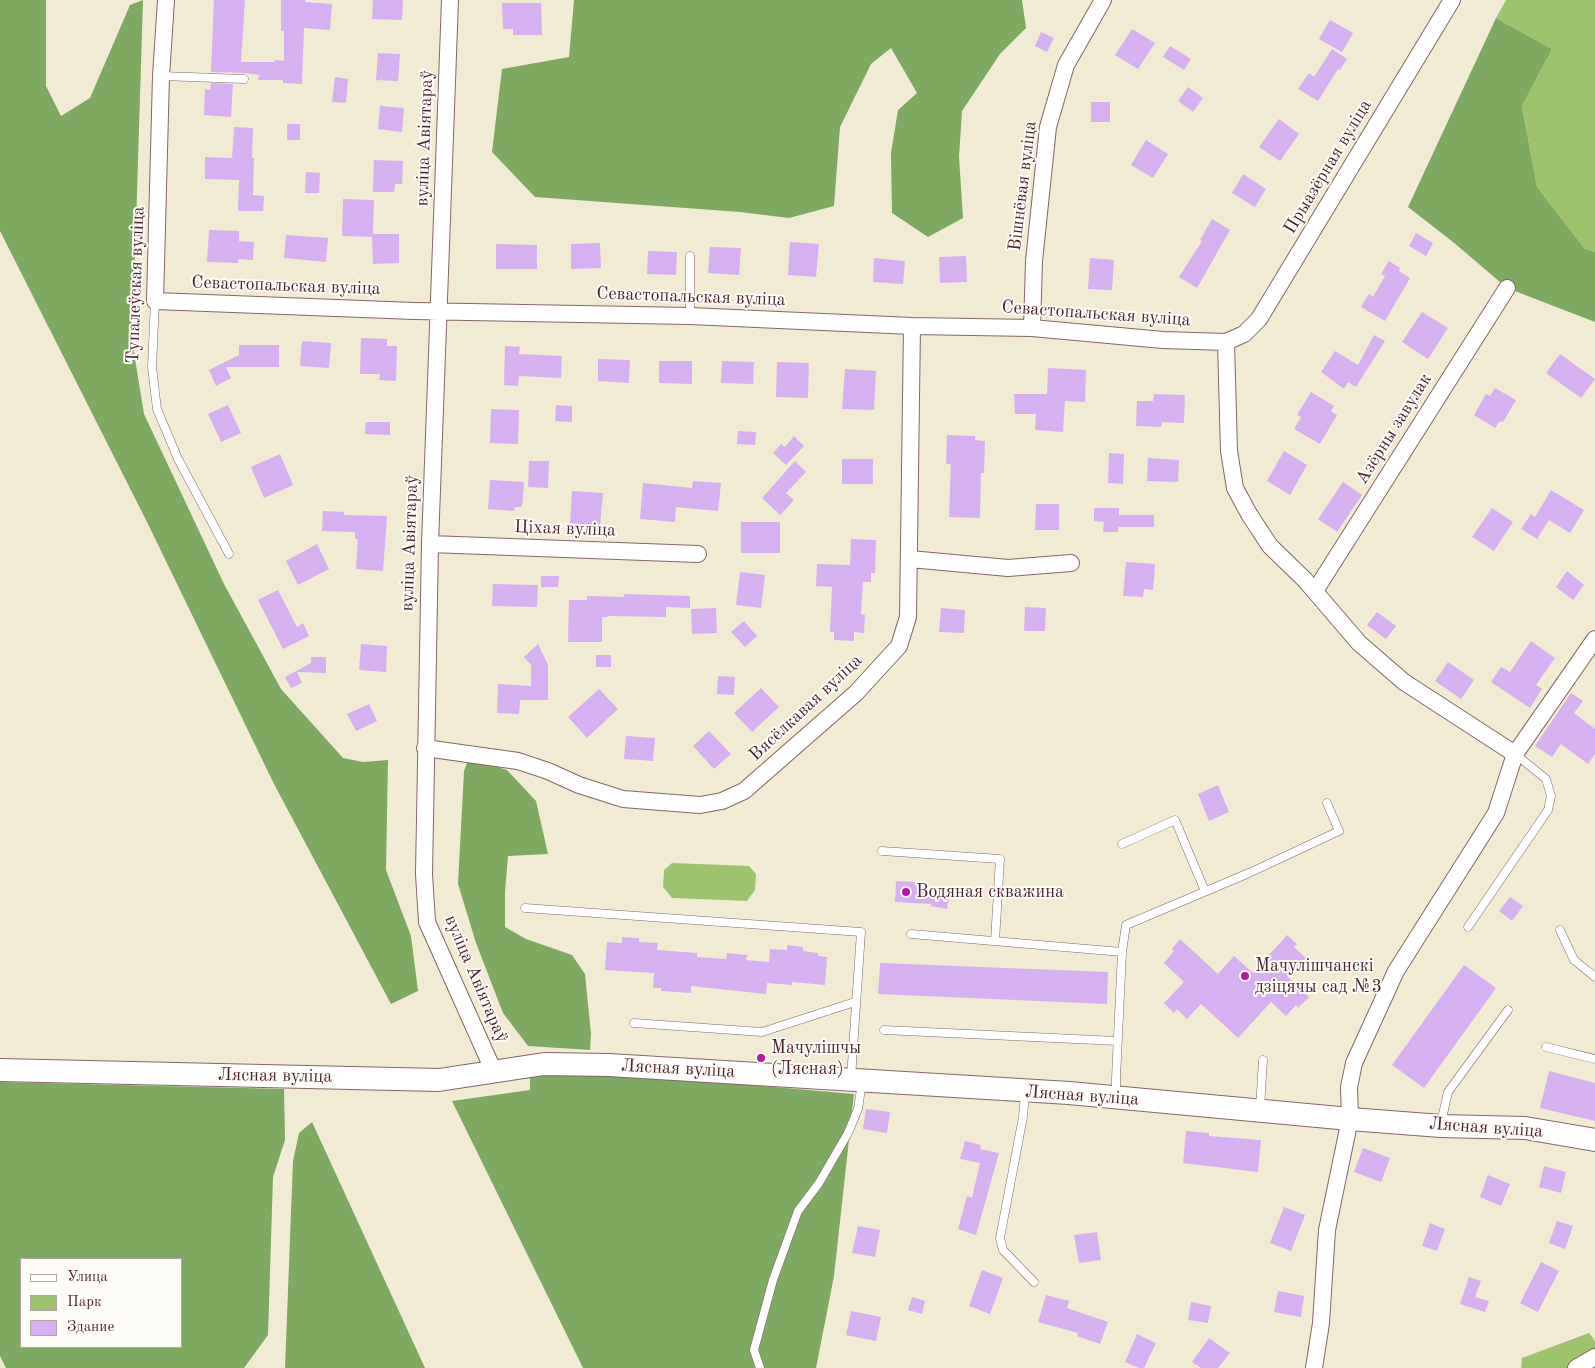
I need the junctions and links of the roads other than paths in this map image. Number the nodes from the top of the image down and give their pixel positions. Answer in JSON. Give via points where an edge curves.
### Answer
{"nodes":[{"id":1,"x":166,"y":0,"type":"edge"},
{"id":2,"x":450,"y":0,"type":"edge"},
{"id":3,"x":1103,"y":0,"type":"edge"},
{"id":4,"x":1452,"y":0,"type":"edge"},
{"id":5,"x":161,"y":76,"type":"junction"},
{"id":6,"x":244,"y":79,"type":"dead end"},
{"id":7,"x":690,"y":256,"type":"dead end"},
{"id":8,"x":1507,"y":288,"type":"dead end"},
{"id":9,"x":155,"y":302,"type":"junction"},
{"id":10,"x":438,"y":311,"type":"junction"},
{"id":11,"x":690,"y":316,"type":"junction"},
{"id":12,"x":912,"y":326,"type":"junction"},
{"id":13,"x":1032,"y":328,"type":"junction"},
{"id":14,"x":1226,"y":342,"type":"junction"},
{"id":15,"x":430,"y":544,"type":"junction"},
{"id":16,"x":229,"y":554,"type":"dead end"},
{"id":17,"x":698,"y":554,"type":"dead end"},
{"id":18,"x":910,"y":559,"type":"junction"},
{"id":19,"x":1071,"y":563,"type":"dead end"},
{"id":20,"x":1315,"y":591,"type":"junction"},
{"id":21,"x":1595,"y":639,"type":"edge"},
{"id":22,"x":425,"y":748,"type":"junction"},
{"id":23,"x":1515,"y":754,"type":"junction"},
{"id":24,"x":1327,"y":803,"type":"dead end"},
{"id":25,"x":1122,"y":844,"type":"dead end"},
{"id":26,"x":882,"y":851,"type":"dead end"},
{"id":27,"x":1205,"y":891,"type":"junction"},
{"id":28,"x":525,"y":908,"type":"dead end"},
{"id":29,"x":1468,"y":927,"type":"dead end"},
{"id":30,"x":1560,"y":930,"type":"dead end"},
{"id":31,"x":911,"y":934,"type":"dead end"},
{"id":32,"x":995,"y":941,"type":"junction"},
{"id":33,"x":1122,"y":952,"type":"junction"},
{"id":34,"x":1595,"y":977,"type":"edge"},
{"id":35,"x":855,"y":1002,"type":"junction"},
{"id":36,"x":1508,"y":1010,"type":"dead end"},
{"id":37,"x":634,"y":1023,"type":"dead end"},
{"id":38,"x":884,"y":1030,"type":"dead end"},
{"id":39,"x":1117,"y":1041,"type":"junction"},
{"id":40,"x":1546,"y":1047,"type":"dead end"},
{"id":41,"x":1263,"y":1060,"type":"dead end"},
{"id":42,"x":1595,"y":1060,"type":"edge"},
{"id":43,"x":0,"y":1070,"type":"edge"},
{"id":44,"x":494,"y":1072,"type":"junction"},
{"id":45,"x":857,"y":1079,"type":"junction"},
{"id":46,"x":1025,"y":1091,"type":"junction"},
{"id":47,"x":1116,"y":1098,"type":"junction"},
{"id":48,"x":1260,"y":1110,"type":"junction"},
{"id":49,"x":1350,"y":1119,"type":"junction"},
{"id":50,"x":1441,"y":1126,"type":"junction"},
{"id":51,"x":1595,"y":1140,"type":"edge"},
{"id":52,"x":1034,"y":1282,"type":"dead end"},
{"id":53,"x":1595,"y":1357,"type":"edge"},
{"id":54,"x":760,"y":1368,"type":"edge"},
{"id":55,"x":1314,"y":1368,"type":"edge"},
{"id":56,"x":1576,"y":1368,"type":"edge"}],
"edges":[{"from":1,"to":5,"type":"street","name":"Тупалеўская вуліца"},
{"from":2,"to":10,"type":"street","name":"вуліца Авіятараў"},
{"from":3,"to":13,"type":"street","name":"Вішнёвая вуліца","via":[[1066,66],[1048,127],[1034,261]]},
{"from":4,"to":14,"type":"street","name":"Прыазёрная вуліца","via":[[1259,319],[1244,334]]},
{"from":5,"to":6,"type":"lane"},
{"from":5,"to":9,"type":"street","name":"Тупалеўская вуліца"},
{"from":7,"to":11,"type":"lane"},
{"from":8,"to":20,"type":"street","name":"Азёрны завулак"},
{"from":9,"to":10,"type":"street","name":"Севастопальская вуліца"},
{"from":9,"to":16,"type":"lane","name":"Тупалеўская вуліца","via":[[152,367],[157,409],[178,459]]},
{"from":10,"to":11,"type":"street","name":"Севастопальская вуліца"},
{"from":10,"to":15,"type":"street","name":"вуліца Авіятараў"},
{"from":11,"to":12,"type":"street","name":"Севастопальская вуліца"},
{"from":12,"to":13,"type":"street","name":"Севастопальская вуліца"},
{"from":12,"to":18,"type":"street","name":"Вясёлкавая вуліца"},
{"from":13,"to":14,"type":"street","name":"Севастопальская вуліца","via":[[1163,340]]},
{"from":14,"to":20,"type":"street","via":[[1230,451],[1235,488],[1270,546]]},
{"from":15,"to":17,"type":"street","name":"Ціхая вуліца"},
{"from":15,"to":22,"type":"street","name":"вуліца Авіятараў"},
{"from":18,"to":19,"type":"street","via":[[1008,568]]},
{"from":18,"to":22,"type":"street","name":"Вясёлкавая вуліца","via":[[908,617],[899,646],[813,731],[744,791],[722,801],[700,805],[623,799],[518,761]]},
{"from":20,"to":23,"type":"street","via":[[1358,643],[1404,682]]},
{"from":21,"to":23,"type":"street"},
{"from":22,"to":44,"type":"street","name":"вуліца Авіятараў","via":[[427,922]]},
{"from":23,"to":29,"type":"lane","via":[[1546,780],[1551,796],[1548,810]]},
{"from":23,"to":49,"type":"street","via":[[1496,814],[1396,971],[1354,1063],[1349,1087]]},
{"from":24,"to":27,"type":"lane","via":[[1339,831]]},
{"from":25,"to":27,"type":"lane","via":[[1175,820]]},
{"from":26,"to":32,"type":"lane","via":[[1000,859]]},
{"from":27,"to":33,"type":"lane","via":[[1126,925]]},
{"from":28,"to":35,"type":"lane","via":[[860,932]]},
{"from":30,"to":34,"type":"lane","via":[[1574,960]]},
{"from":31,"to":32,"type":"lane"},
{"from":32,"to":33,"type":"lane"},
{"from":33,"to":39,"type":"lane"},
{"from":35,"to":37,"type":"lane","via":[[762,1032]]},
{"from":35,"to":45,"type":"lane"},
{"from":36,"to":50,"type":"lane","via":[[1448,1092]]},
{"from":38,"to":39,"type":"lane"},
{"from":39,"to":47,"type":"lane"},
{"from":40,"to":42,"type":"lane"},
{"from":41,"to":48,"type":"lane"},
{"from":43,"to":44,"type":"main road","name":"Лясная вуліца","via":[[439,1080]]},
{"from":44,"to":45,"type":"main road","name":"Лясная вуліца","via":[[569,1063]]},
{"from":45,"to":46,"type":"main road","name":"Лясная вуліца"},
{"from":45,"to":54,"type":"lane","via":[[858,1109],[848,1133],[798,1211],[772,1280],[754,1350]]},
{"from":46,"to":47,"type":"main road","name":"Лясная вуліца"},
{"from":46,"to":52,"type":"lane","via":[[1000,1238],[1003,1250]]},
{"from":47,"to":48,"type":"main road","name":"Лясная вуліца"},
{"from":48,"to":49,"type":"main road","name":"Лясная вуліца"},
{"from":49,"to":50,"type":"main road","name":"Лясная вуліца"},
{"from":49,"to":55,"type":"street","via":[[1327,1230]]},
{"from":50,"to":51,"type":"main road","name":"Лясная вуліца","via":[[1525,1128]]},
{"from":53,"to":56,"type":"street"}]}
